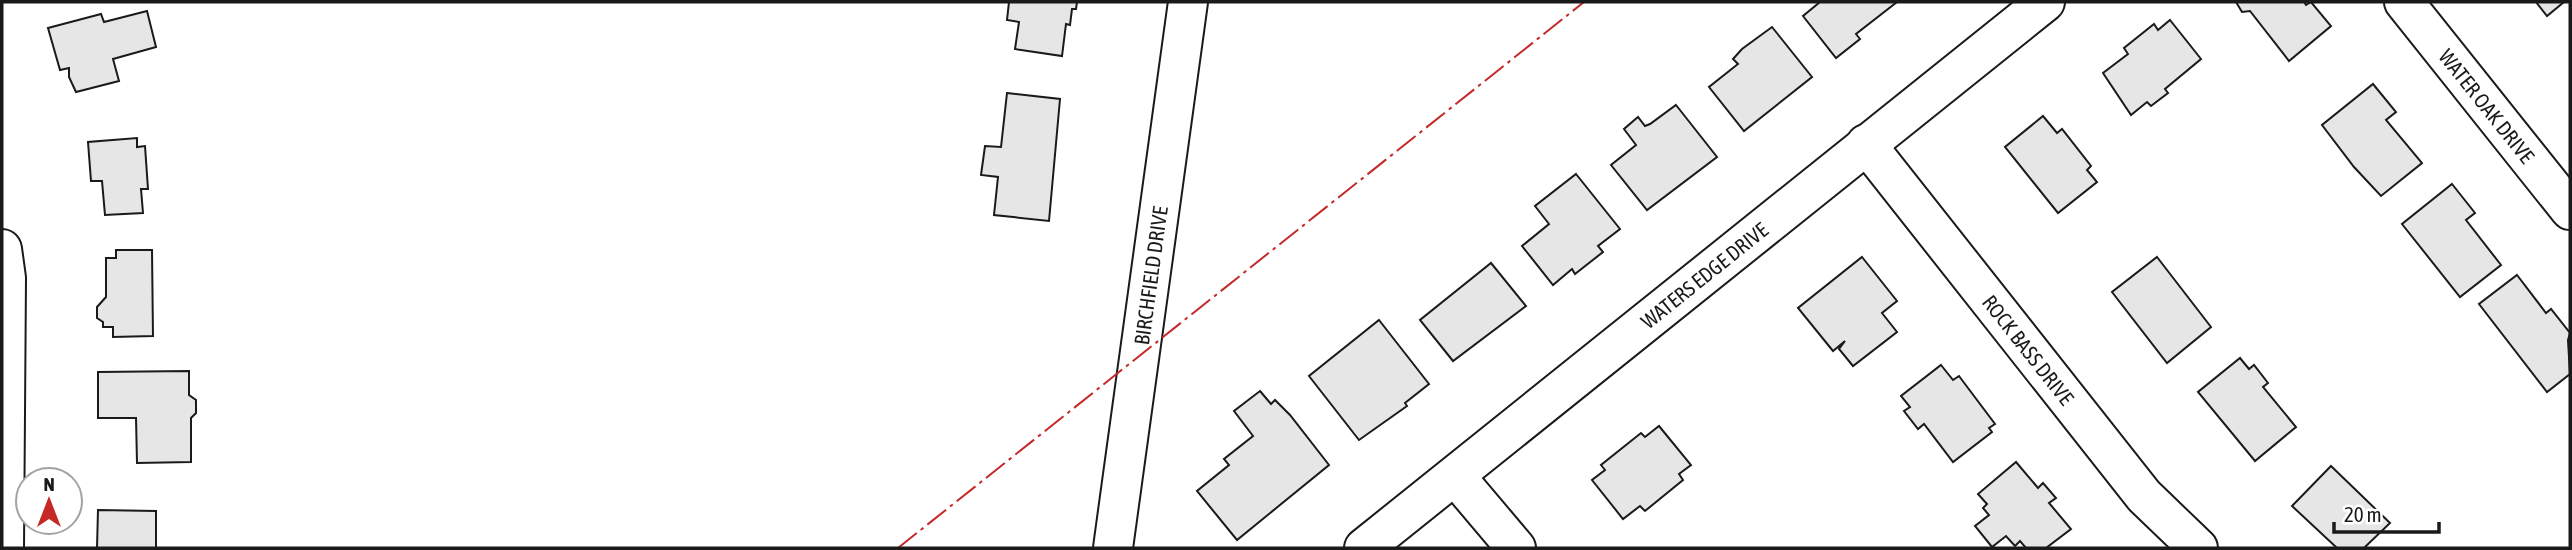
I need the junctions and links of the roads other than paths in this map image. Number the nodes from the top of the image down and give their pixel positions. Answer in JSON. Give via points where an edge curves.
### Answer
{"nodes":[{"id":1,"x":1188,"y":2,"type":"edge"},
{"id":2,"x":2045,"y":2,"type":"edge"},
{"id":3,"x":2404,"y":2,"type":"edge"},
{"id":4,"x":1866,"y":144,"type":"junction"},
{"id":5,"x":2570,"y":210,"type":"edge"},
{"id":6,"x":2,"y":249,"type":"edge"},
{"id":7,"x":1456,"y":477,"type":"junction"},
{"id":8,"x":4,"y":548,"type":"edge"},
{"id":9,"x":1113,"y":548,"type":"edge"},
{"id":10,"x":1364,"y":548,"type":"edge"},
{"id":11,"x":1516,"y":548,"type":"edge"},
{"id":12,"x":2198,"y":548,"type":"edge"}],
"edges":[{"from":1,"to":9,"type":"street","name":"BIRCHFIELD DRIVE"},
{"from":2,"to":4,"type":"street","name":"WATERS EDGE DRIVE"},
{"from":3,"to":5,"type":"street","name":"WATER OAK DRIVE"},
{"from":4,"to":7,"type":"street","name":"WATERS EDGE DRIVE"},
{"from":4,"to":12,"type":"street","name":"ROCK BASS DRIVE","via":[[2144,496]]},
{"from":6,"to":8,"type":"street","via":[[6,278]]},
{"from":7,"to":10,"type":"street","name":"WATERS EDGE DRIVE"},
{"from":7,"to":11,"type":"street"}]}
